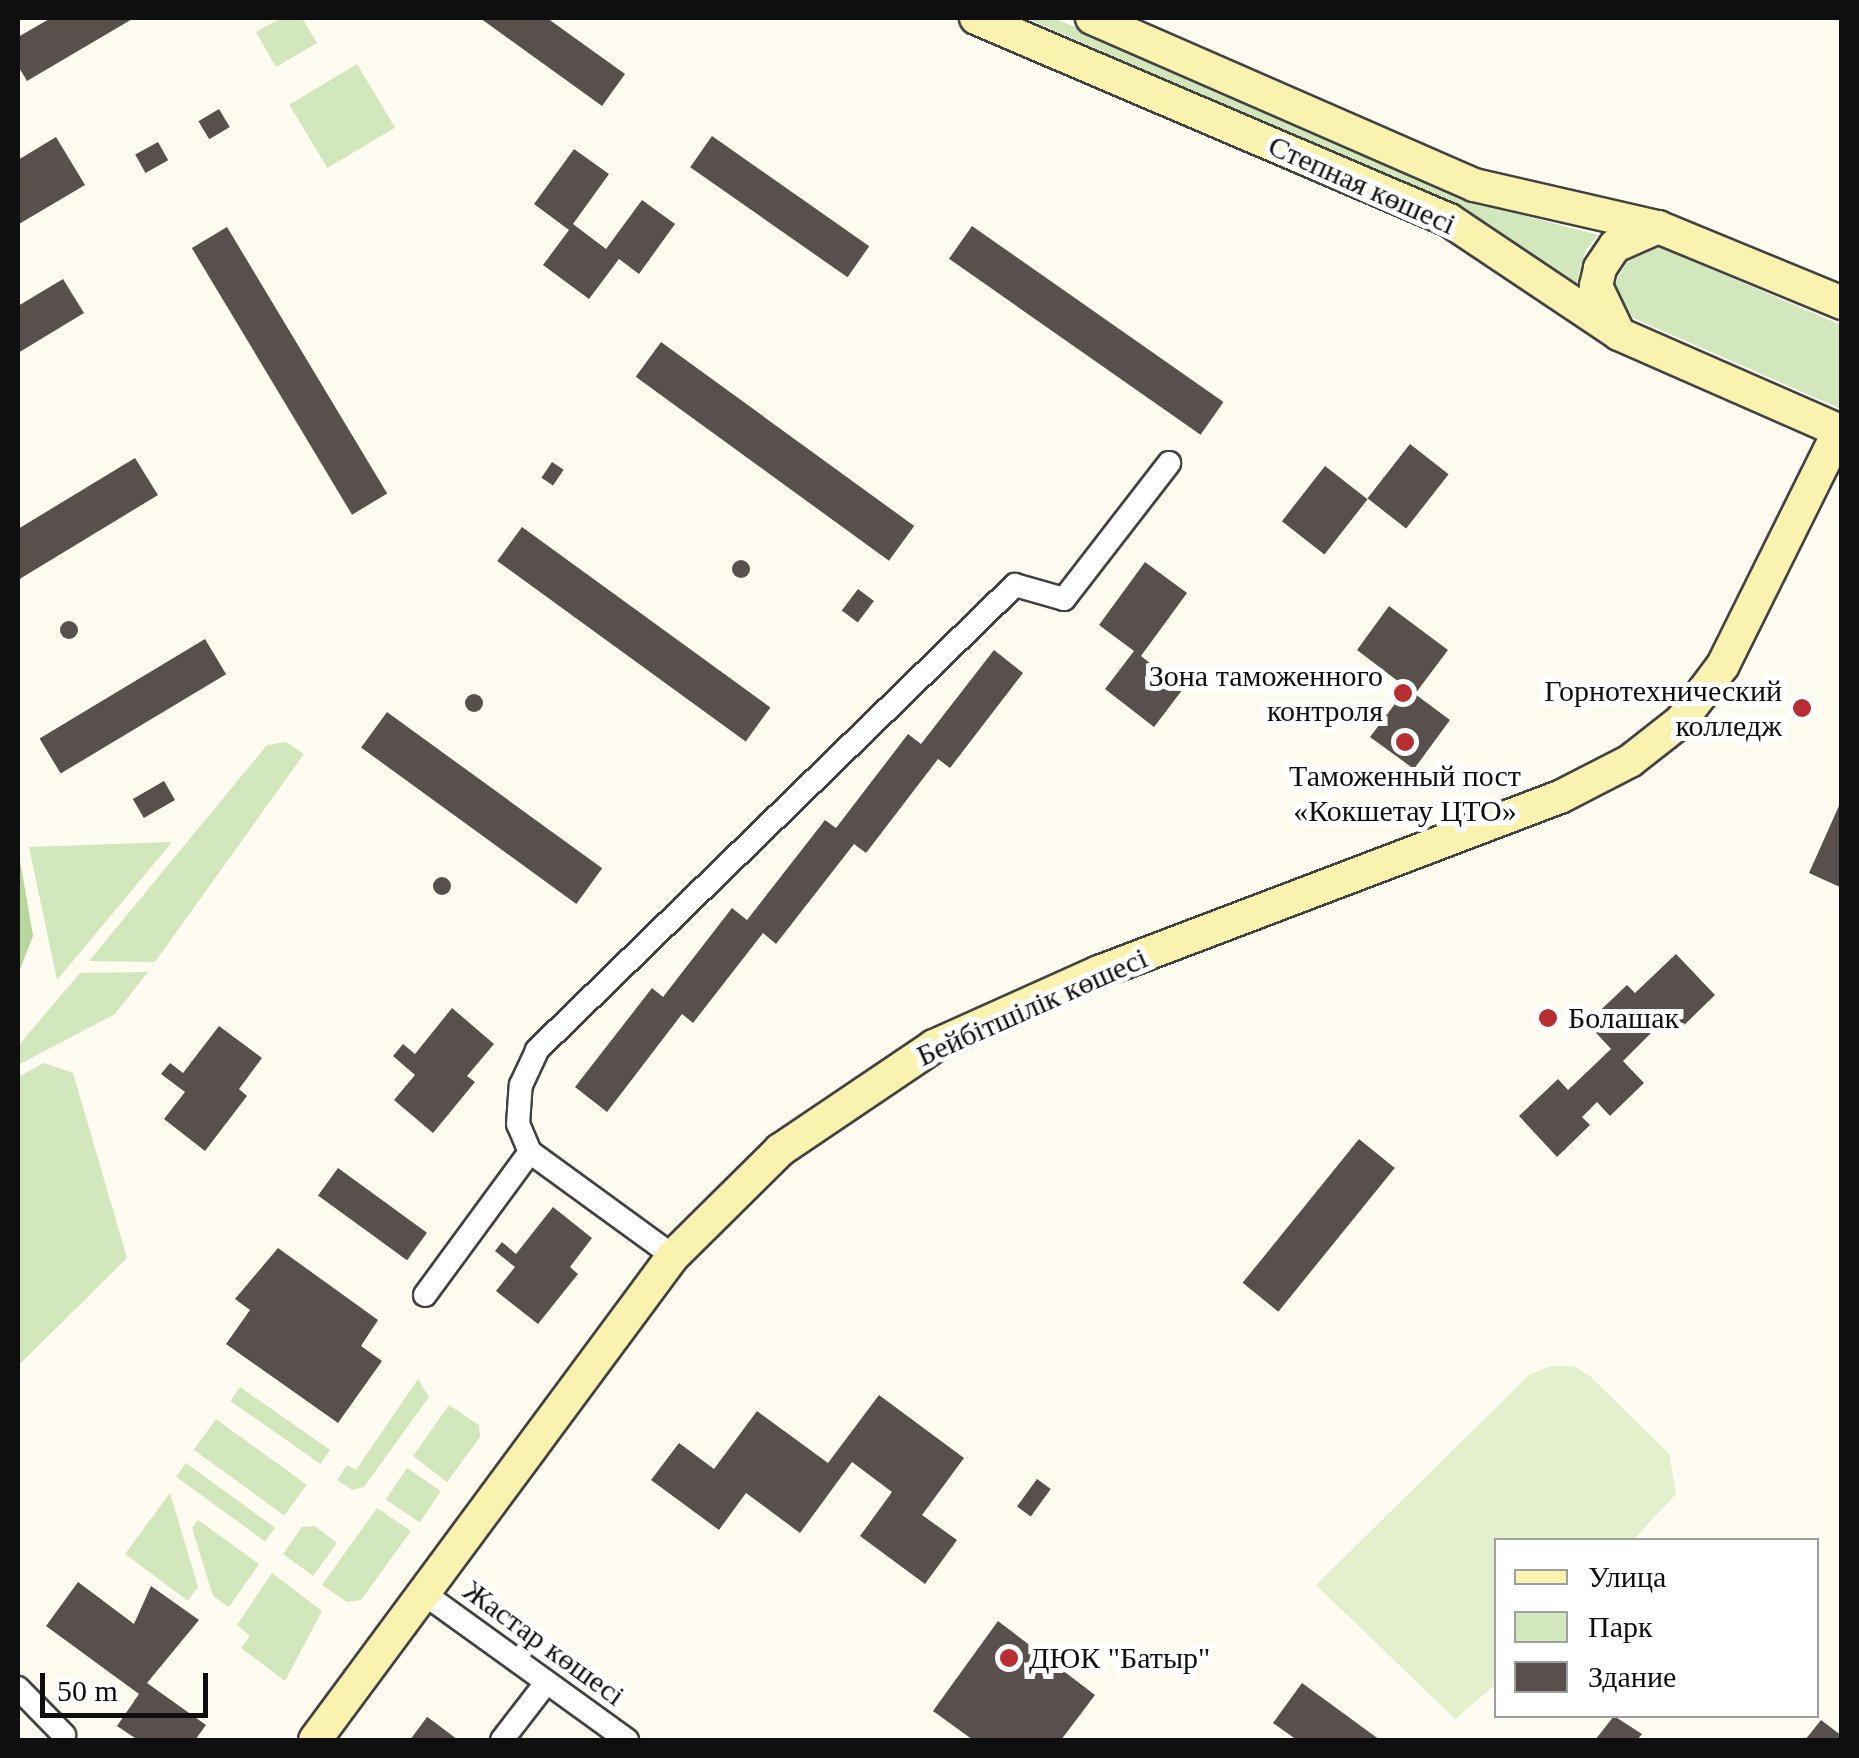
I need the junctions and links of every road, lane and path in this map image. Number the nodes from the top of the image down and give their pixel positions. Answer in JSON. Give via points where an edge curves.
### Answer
{"nodes":[{"id":1,"x":976,"y":18,"type":"edge"},
{"id":2,"x":1092,"y":18,"type":"edge"},
{"id":3,"x":1658,"y":227,"type":"junction"},
{"id":4,"x":1842,"y":303,"type":"edge"},
{"id":5,"x":1620,"y":334,"type":"junction"},
{"id":6,"x":1840,"y":432,"type":"edge"},
{"id":7,"x":1169,"y":463,"type":"dead end"},
{"id":8,"x":530,"y":1152,"type":"junction"},
{"id":9,"x":673,"y":1256,"type":"junction"},
{"id":10,"x":425,"y":1295,"type":"dead end"},
{"id":11,"x":426,"y":1595,"type":"junction"},
{"id":12,"x":546,"y":1682,"type":"junction"},
{"id":13,"x":18,"y":1688,"type":"edge"},
{"id":14,"x":65,"y":1739,"type":"edge"},
{"id":15,"x":315,"y":1740,"type":"edge"},
{"id":16,"x":502,"y":1740,"type":"edge"},
{"id":17,"x":627,"y":1740,"type":"edge"}],
"edges":[{"from":1,"to":5,"type":"street","name":"Степная көшесі","via":[[1448,220]]},
{"from":2,"to":3,"type":"street","name":"Степная көшесі","via":[[1474,185]]},
{"from":3,"to":4,"type":"street","name":"Степная көшесі"},
{"from":3,"to":5,"type":"street","via":[[1615,246],[1600,268],[1596,286]]},
{"from":5,"to":6,"type":"street","name":"Степная көшесі"},
{"from":6,"to":9,"type":"street","name":"Бейбітшілік көшесі","via":[[1723,665],[1681,720],[1630,762],[1560,796],[1100,972],[934,1046],[780,1150]]},
{"from":7,"to":8,"type":"street","via":[[1064,598],[1016,585],[537,1050],[521,1085],[518,1124]]},
{"from":8,"to":9,"type":"street"},
{"from":8,"to":10,"type":"street"},
{"from":9,"to":11,"type":"street","name":"Бейбітшілік көшесі"},
{"from":11,"to":12,"type":"street","name":"Жастар көшесі"},
{"from":11,"to":15,"type":"street","name":"Бейбітшілік көшесі"},
{"from":12,"to":16,"type":"street"},
{"from":12,"to":17,"type":"street","name":"Жастар көшесі"},
{"from":13,"to":14,"type":"street"}]}
